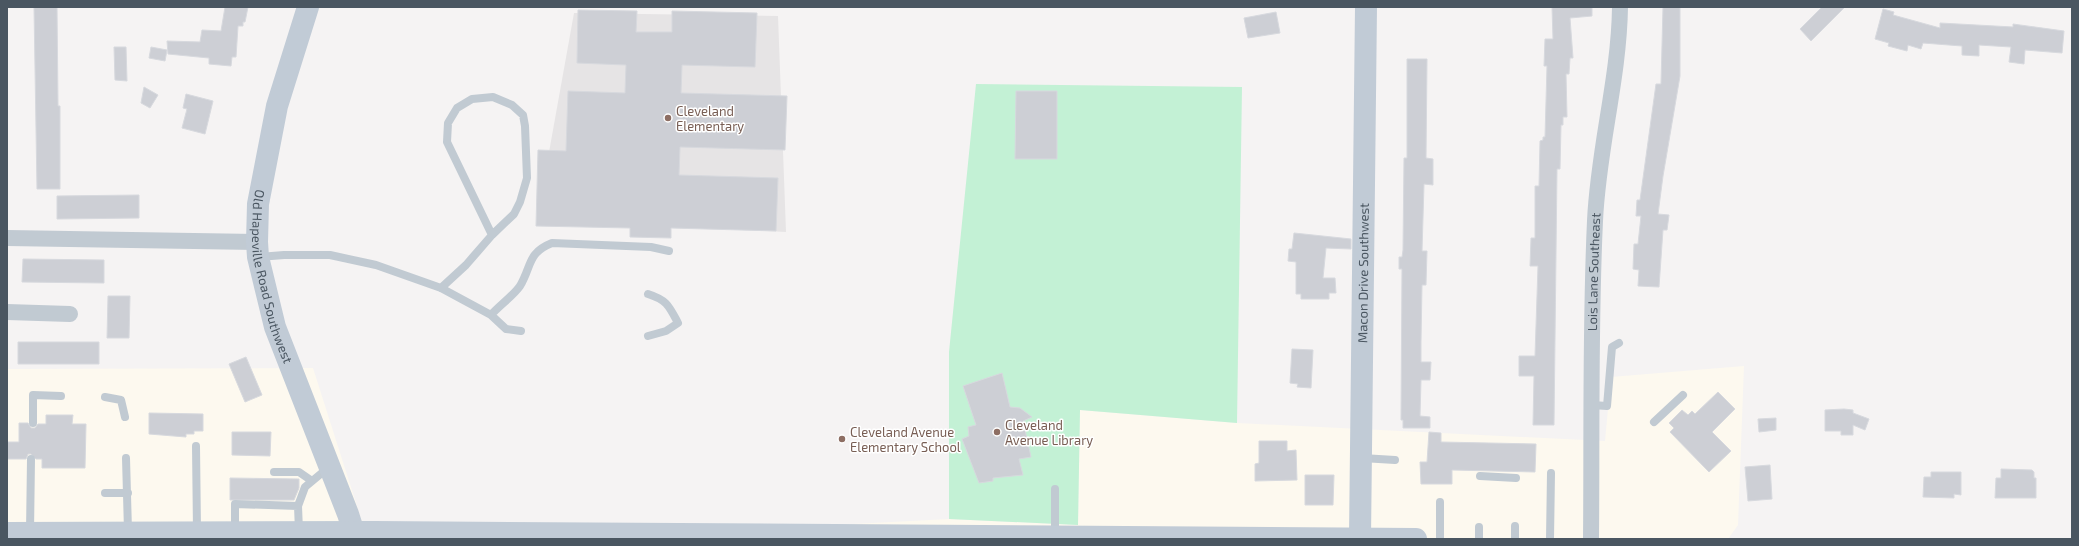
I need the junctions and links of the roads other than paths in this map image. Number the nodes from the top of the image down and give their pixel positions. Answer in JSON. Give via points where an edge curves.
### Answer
{"nodes":[{"id":1,"x":308,"y":7,"type":"edge"},
{"id":2,"x":1366,"y":7,"type":"edge"},
{"id":3,"x":1620,"y":7,"type":"edge"},
{"id":4,"x":492,"y":235,"type":"junction"},
{"id":5,"x":7,"y":238,"type":"edge"},
{"id":6,"x":258,"y":250,"type":"junction"},
{"id":7,"x":669,"y":251,"type":"dead end"},
{"id":8,"x":441,"y":288,"type":"junction"},
{"id":9,"x":648,"y":294,"type":"dead end"},
{"id":10,"x":7,"y":312,"type":"edge"},
{"id":11,"x":70,"y":314,"type":"dead end"},
{"id":12,"x":491,"y":315,"type":"junction"},
{"id":13,"x":521,"y":330,"type":"dead end"},
{"id":14,"x":648,"y":336,"type":"dead end"},
{"id":15,"x":1619,"y":343,"type":"dead end"},
{"id":16,"x":1683,"y":395,"type":"dead end"},
{"id":17,"x":61,"y":396,"type":"dead end"},
{"id":18,"x":105,"y":397,"type":"dead end"},
{"id":19,"x":1592,"y":405,"type":"junction"},
{"id":20,"x":126,"y":417,"type":"dead end"},
{"id":21,"x":1654,"y":422,"type":"dead end"},
{"id":22,"x":33,"y":424,"type":"dead end"},
{"id":23,"x":196,"y":446,"type":"dead end"},
{"id":24,"x":126,"y":458,"type":"dead end"},
{"id":25,"x":1361,"y":458,"type":"junction"},
{"id":26,"x":31,"y":459,"type":"dead end"},
{"id":27,"x":1395,"y":460,"type":"dead end"},
{"id":28,"x":330,"y":466,"type":"junction"},
{"id":29,"x":274,"y":472,"type":"dead end"},
{"id":30,"x":1551,"y":473,"type":"dead end"},
{"id":31,"x":1480,"y":476,"type":"dead end"},
{"id":32,"x":1516,"y":478,"type":"dead end"},
{"id":33,"x":312,"y":481,"type":"junction"},
{"id":34,"x":1055,"y":489,"type":"dead end"},
{"id":35,"x":105,"y":493,"type":"dead end"},
{"id":36,"x":128,"y":493,"type":"junction"},
{"id":37,"x":1440,"y":502,"type":"dead end"},
{"id":38,"x":298,"y":506,"type":"junction"},
{"id":39,"x":1515,"y":526,"type":"dead end"},
{"id":40,"x":1479,"y":527,"type":"dead end"},
{"id":41,"x":7,"y":533,"type":"edge"},
{"id":42,"x":197,"y":533,"type":"junction"},
{"id":43,"x":124,"y":535,"type":"edge"},
{"id":44,"x":249,"y":535,"type":"edge"},
{"id":45,"x":313,"y":535,"type":"edge"},
{"id":46,"x":31,"y":536,"type":"edge"},
{"id":47,"x":71,"y":536,"type":"edge"},
{"id":48,"x":153,"y":536,"type":"edge"},
{"id":49,"x":356,"y":536,"type":"edge"},
{"id":50,"x":408,"y":536,"type":"edge"},
{"id":51,"x":528,"y":536,"type":"edge"},
{"id":52,"x":876,"y":537,"type":"edge"},
{"id":53,"x":927,"y":537,"type":"edge"},
{"id":54,"x":982,"y":538,"type":"edge"},
{"id":55,"x":1070,"y":538,"type":"edge"},
{"id":56,"x":1124,"y":538,"type":"edge"},
{"id":57,"x":1168,"y":538,"type":"edge"},
{"id":58,"x":1305,"y":538,"type":"edge"},
{"id":59,"x":1360,"y":539,"type":"edge"},
{"id":60,"x":1416,"y":539,"type":"edge"},
{"id":61,"x":1440,"y":539,"type":"edge"},
{"id":62,"x":1479,"y":539,"type":"edge"},
{"id":63,"x":1515,"y":539,"type":"edge"},
{"id":64,"x":1550,"y":539,"type":"edge"},
{"id":65,"x":1590,"y":539,"type":"edge"}],
"edges":[{"from":1,"to":6,"type":"main road","name":"Old Hapeville Road Southwest","via":[[277,106],[258,204]]},
{"from":2,"to":25,"type":"main road","name":"Macon Drive Southwest"},
{"from":3,"to":19,"type":"street","name":"Lois Lane Southeast","via":[[1616,58],[1600,158],[1595,220]]},
{"from":4,"to":4,"type":"lane","via":[[514,214],[527,178],[523,114],[512,105],[493,97],[472,99],[457,108],[448,123],[447,142]]},
{"from":4,"to":8,"type":"lane","via":[[466,265]]},
{"from":5,"to":6,"type":"street","via":[[140,240]]},
{"from":6,"to":8,"type":"lane","via":[[296,255],[330,255],[376,265]]},
{"from":6,"to":28,"type":"main road","name":"Old Hapeville Road Southwest","via":[[275,327]]},
{"from":7,"to":12,"type":"lane","via":[[651,247],[552,243],[540,248],[531,260],[519,287]]},
{"from":8,"to":12,"type":"lane"},
{"from":9,"to":14,"type":"lane","via":[[661,298],[678,323],[666,331]]},
{"from":10,"to":11,"type":"street"},
{"from":12,"to":13,"type":"lane","via":[[506,329]]},
{"from":15,"to":19,"type":"lane","via":[[1612,347],[1607,406]]},
{"from":16,"to":21,"type":"lane"},
{"from":17,"to":22,"type":"lane","via":[[33,396]]},
{"from":18,"to":20,"type":"lane","via":[[121,400]]},
{"from":19,"to":65,"type":"street","name":"Lois Lane Southeast"},
{"from":23,"to":42,"type":"lane"},
{"from":24,"to":36,"type":"lane"},
{"from":25,"to":27,"type":"lane"},
{"from":25,"to":59,"type":"main road","name":"Macon Drive Southwest"},
{"from":26,"to":46,"type":"lane"},
{"from":28,"to":33,"type":"lane"},
{"from":28,"to":49,"type":"main road","name":"Old Hapeville Road Southwest"},
{"from":29,"to":33,"type":"lane","via":[[299,472]]},
{"from":30,"to":64,"type":"lane"},
{"from":31,"to":32,"type":"lane"},
{"from":33,"to":38,"type":"lane","via":[[305,487]]},
{"from":34,"to":55,"type":"lane"},
{"from":35,"to":36,"type":"lane"},
{"from":36,"to":43,"type":"lane"},
{"from":37,"to":61,"type":"lane"},
{"from":38,"to":44,"type":"lane","via":[[235,504]]},
{"from":38,"to":45,"type":"lane"},
{"from":39,"to":63,"type":"lane"},
{"from":40,"to":62,"type":"lane"},
{"from":41,"to":46,"type":"main road"},
{"from":42,"to":44,"type":"main road"},
{"from":42,"to":48,"type":"main road"},
{"from":43,"to":47,"type":"main road"},
{"from":43,"to":48,"type":"main road"},
{"from":44,"to":45,"type":"main road"},
{"from":45,"to":49,"type":"main road"},
{"from":46,"to":47,"type":"main road"},
{"from":49,"to":50,"type":"main road"},
{"from":50,"to":51,"type":"main road"},
{"from":51,"to":52,"type":"main road"},
{"from":52,"to":53,"type":"main road"},
{"from":53,"to":54,"type":"main road"},
{"from":54,"to":55,"type":"main road"},
{"from":55,"to":56,"type":"main road"},
{"from":56,"to":57,"type":"main road"},
{"from":57,"to":58,"type":"main road"},
{"from":58,"to":59,"type":"main road"},
{"from":59,"to":60,"type":"main road"}]}
